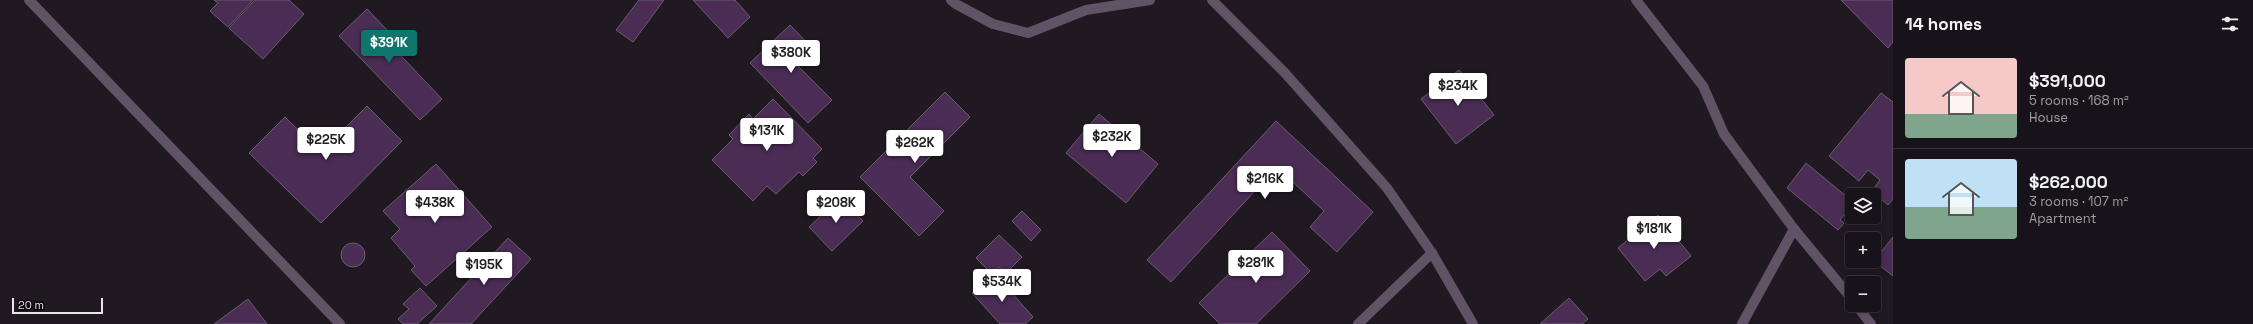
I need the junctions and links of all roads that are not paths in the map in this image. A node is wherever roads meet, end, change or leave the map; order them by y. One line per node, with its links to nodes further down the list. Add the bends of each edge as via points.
1 (29, 0): 10 (street)
2 (951, 0): 3 (street, via 993,24 1028,33 1086,10)
3 (1150, 0)
4 (1212, 0): 7 (street, via 1285,73 1387,188)
5 (1636, 0): 6 (street, via 1703,86 1724,134)
6 (1794, 229): 8 (street); 13 (street)
7 (1432, 254): 11 (street); 12 (street)
8 (1845, 291)
9 (1862, 312): 14 (street)
10 (340, 324)
11 (1358, 324)
12 (1473, 324)
13 (1742, 324)
14 (1871, 324)

